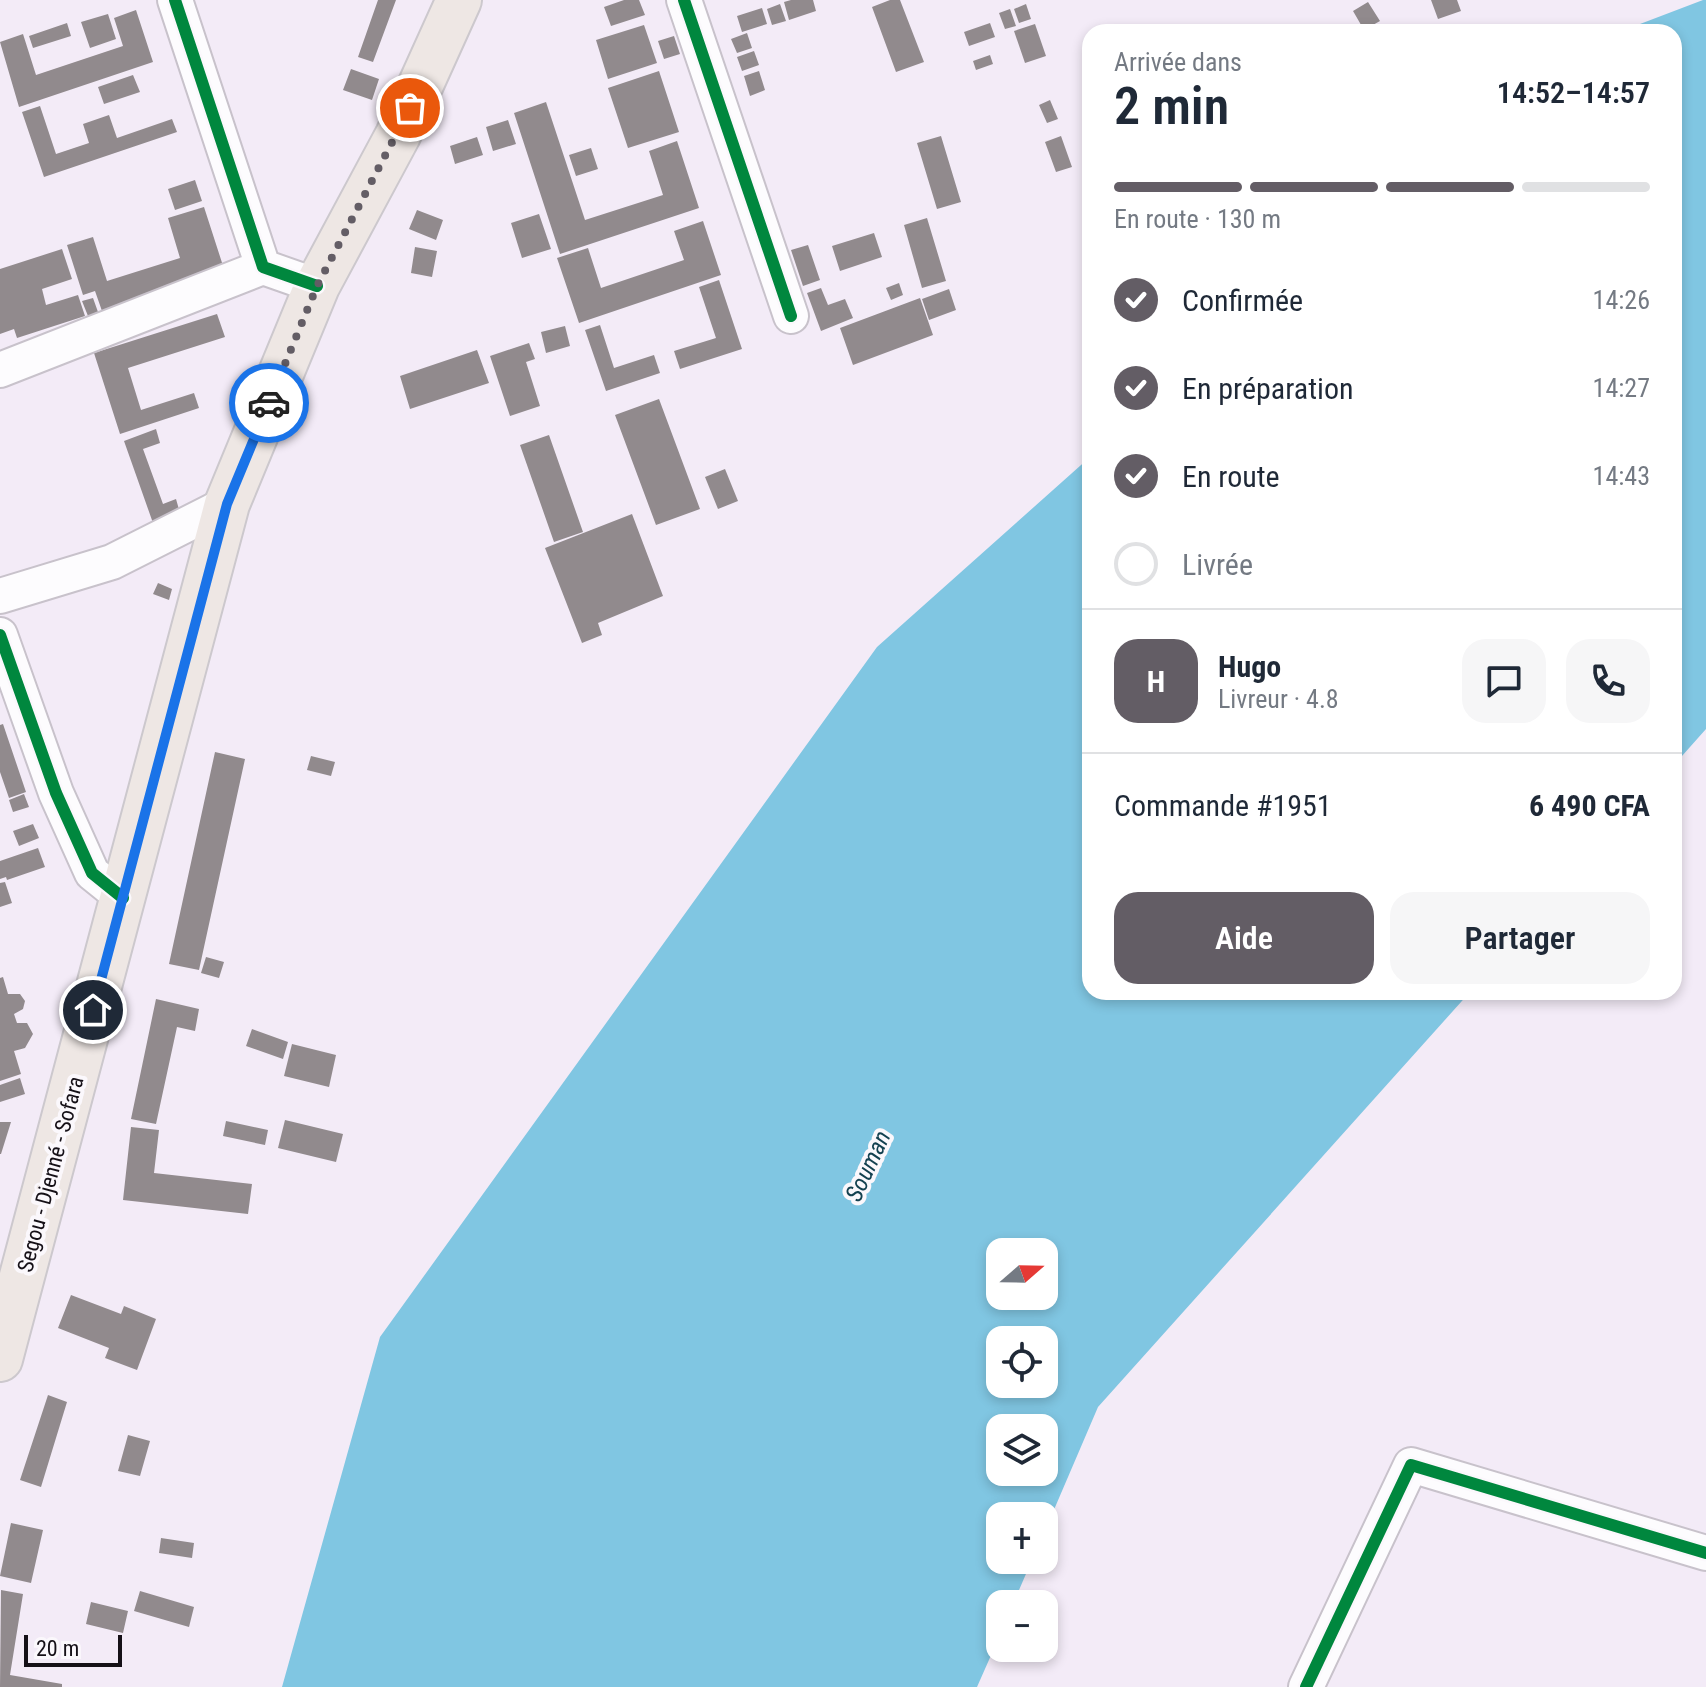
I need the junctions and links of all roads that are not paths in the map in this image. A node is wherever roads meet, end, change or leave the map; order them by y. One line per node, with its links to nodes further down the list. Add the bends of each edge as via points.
1 (175, 0): 4 (street)
2 (459, 0): 5 (main road, Segou - Djenné - Sofara, via 398,135)
3 (684, 0): 6 (street)
4 (263, 267): 5 (street); 7 (street)
5 (317, 286): 8 (main road, Segou - Djenné - Sofara)
6 (791, 316)
7 (0, 370)
8 (227, 504): 9 (street, via 112,562); 11 (main road, Segou - Djenné - Sofara)
9 (0, 596)
10 (0, 635): 11 (street, via 56,793 92,873)
11 (123, 898): 12 (main road, Segou - Djenné - Sofara)
12 (0, 1359)
13 (1706, 1553): 14 (street, via 1411,1465)
14 (1306, 1687)

